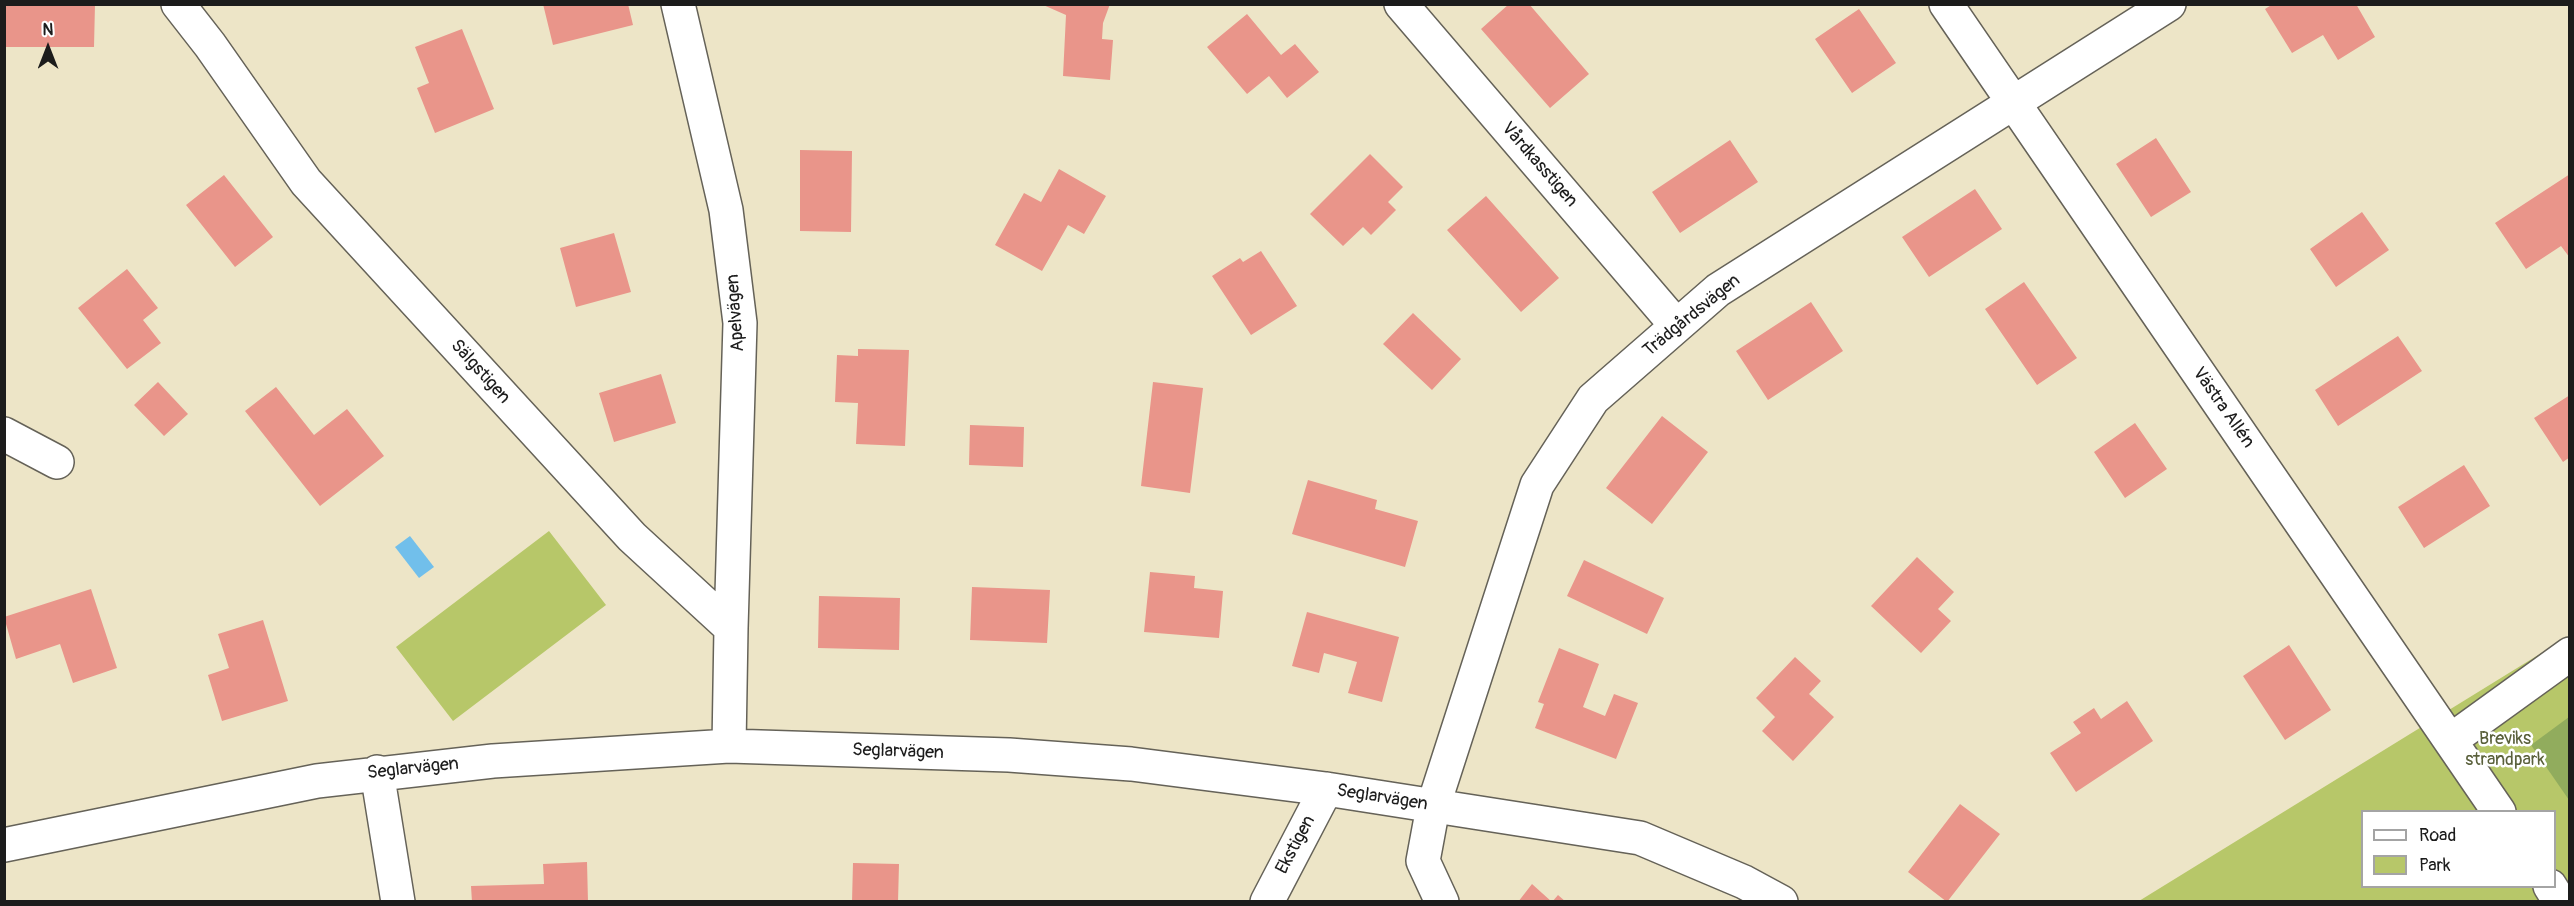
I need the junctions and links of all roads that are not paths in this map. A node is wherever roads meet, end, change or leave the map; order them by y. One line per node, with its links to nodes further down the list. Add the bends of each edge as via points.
1 (178, 4): 10 (street, Sälgstigen, via 306,182 632,537)
2 (678, 4): 10 (street, Apelvägen, via 726,210 740,323)
3 (1401, 4): 7 (street, Vårdkasstigen)
4 (1946, 4): 6 (street, Västra Allén)
5 (2169, 4): 6 (street, Trädgårdsvägen)
6 (2013, 104): 7 (street, Trädgårdsvägen, via 1718,290); 12 (street, Västra Allén)
7 (1676, 325): 16 (street, Trädgårdsvägen, via 1593,399 1537,485)
8 (4, 434): 9 (street)
9 (57, 462)
10 (731, 628): 13 (street)
11 (2570, 654): 12 (street)
12 (2451, 740): 17 (street, Västra Allén)
13 (729, 746): 14 (street, Seglarvägen); 15 (street, Seglarvägen, via 1009,755 1131,764)
14 (377, 772): 18 (street, Seglarvägen); 20 (street)
15 (1326, 789): 16 (street, Seglarvägen); 21 (street, Ekstigen)
16 (1433, 807): 22 (street, Trädgårdsvägen, via 1423,861); 23 (street, Seglarvägen, via 1641,838)
17 (2498, 810)
18 (4, 845)
19 (2551, 888): 24 (street)
20 (398, 902)
21 (1267, 902)
22 (1442, 902)
23 (1781, 902)
24 (2560, 902)

